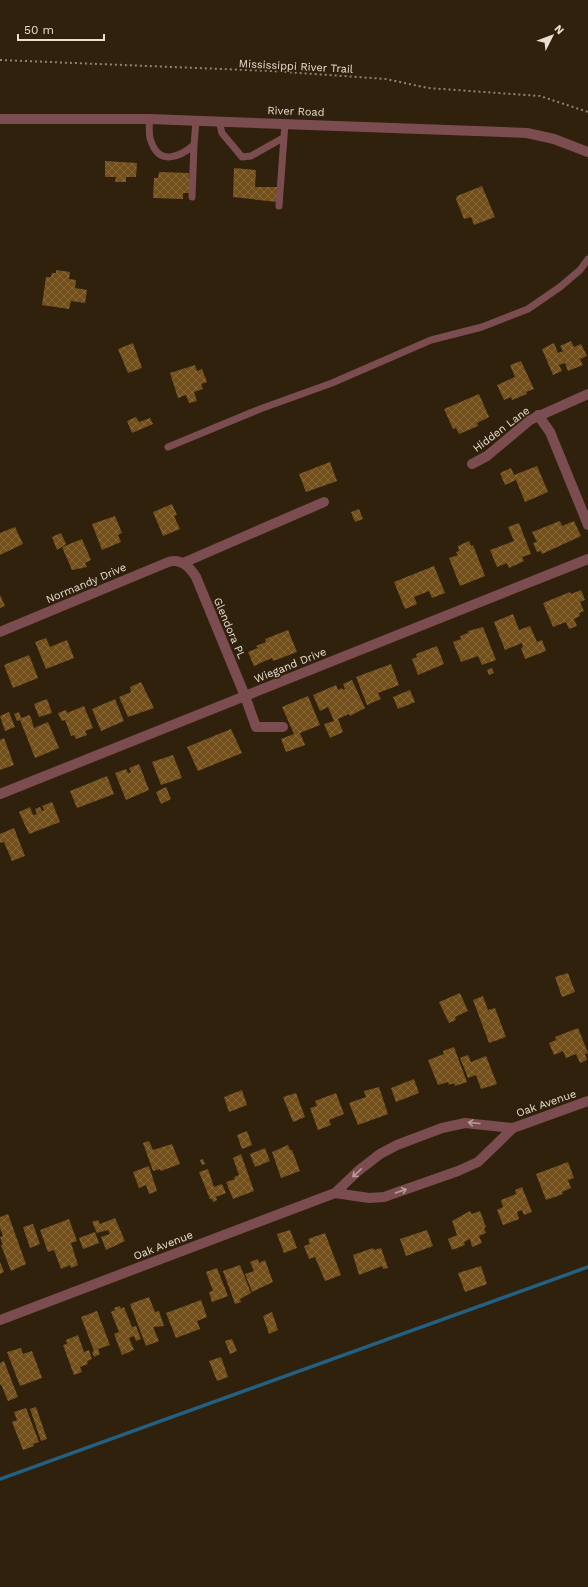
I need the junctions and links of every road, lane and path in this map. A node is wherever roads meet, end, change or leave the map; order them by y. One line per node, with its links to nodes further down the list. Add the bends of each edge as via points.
1 (0, 60): 2 (path, Mississippi River Trail, via 386,79 428,88 540,96)
2 (588, 112)
3 (0, 119): 4 (street, River Road)
4 (149, 119): 5 (street, River Road); 9 (lane, via 150,140 164,156 178,156)
5 (196, 120): 6 (street, River Road); 9 (lane)
6 (219, 121): 7 (street, River Road); 8 (lane, via 222,133 242,157 251,156)
7 (285, 123): 8 (lane); 10 (street, River Road, via 526,133 554,139)
8 (282, 138): 12 (lane)
9 (194, 145): 11 (lane)
10 (588, 152)
11 (192, 197)
12 (278, 206)
13 (588, 259): 16 (lane, via 580,270 560,287 528,309 482,327 431,340 332,383)
14 (588, 394): 15 (street, Hidden Lane)
15 (538, 415): 17 (street, Hidden Lane, via 487,456); 19 (street, via 550,432)
16 (168, 447)
17 (472, 464)
18 (324, 502): 21 (street)
19 (588, 525)
20 (588, 559): 23 (street, Wiegand Drive)
21 (183, 563): 22 (street, Normandy Drive, via 166,562); 23 (street, Glendora PL, via 196,577)
22 (0, 632)
23 (246, 696): 24 (street, Glendora PL, via 256,727); 25 (street, Wiegand Drive)
24 (283, 726)
25 (0, 794)
26 (588, 1101): 27 (street, Oak Avenue)
27 (513, 1128): 28 (street, Oak Avenue, one-way to 27, via 369,1198 384,1197 458,1171 478,1162); 28 (street, Oak Avenue, one-way to 28, via 465,1123 442,1128 380,1154)
28 (335, 1193): 29 (street, Oak Avenue)
29 (0, 1320)

